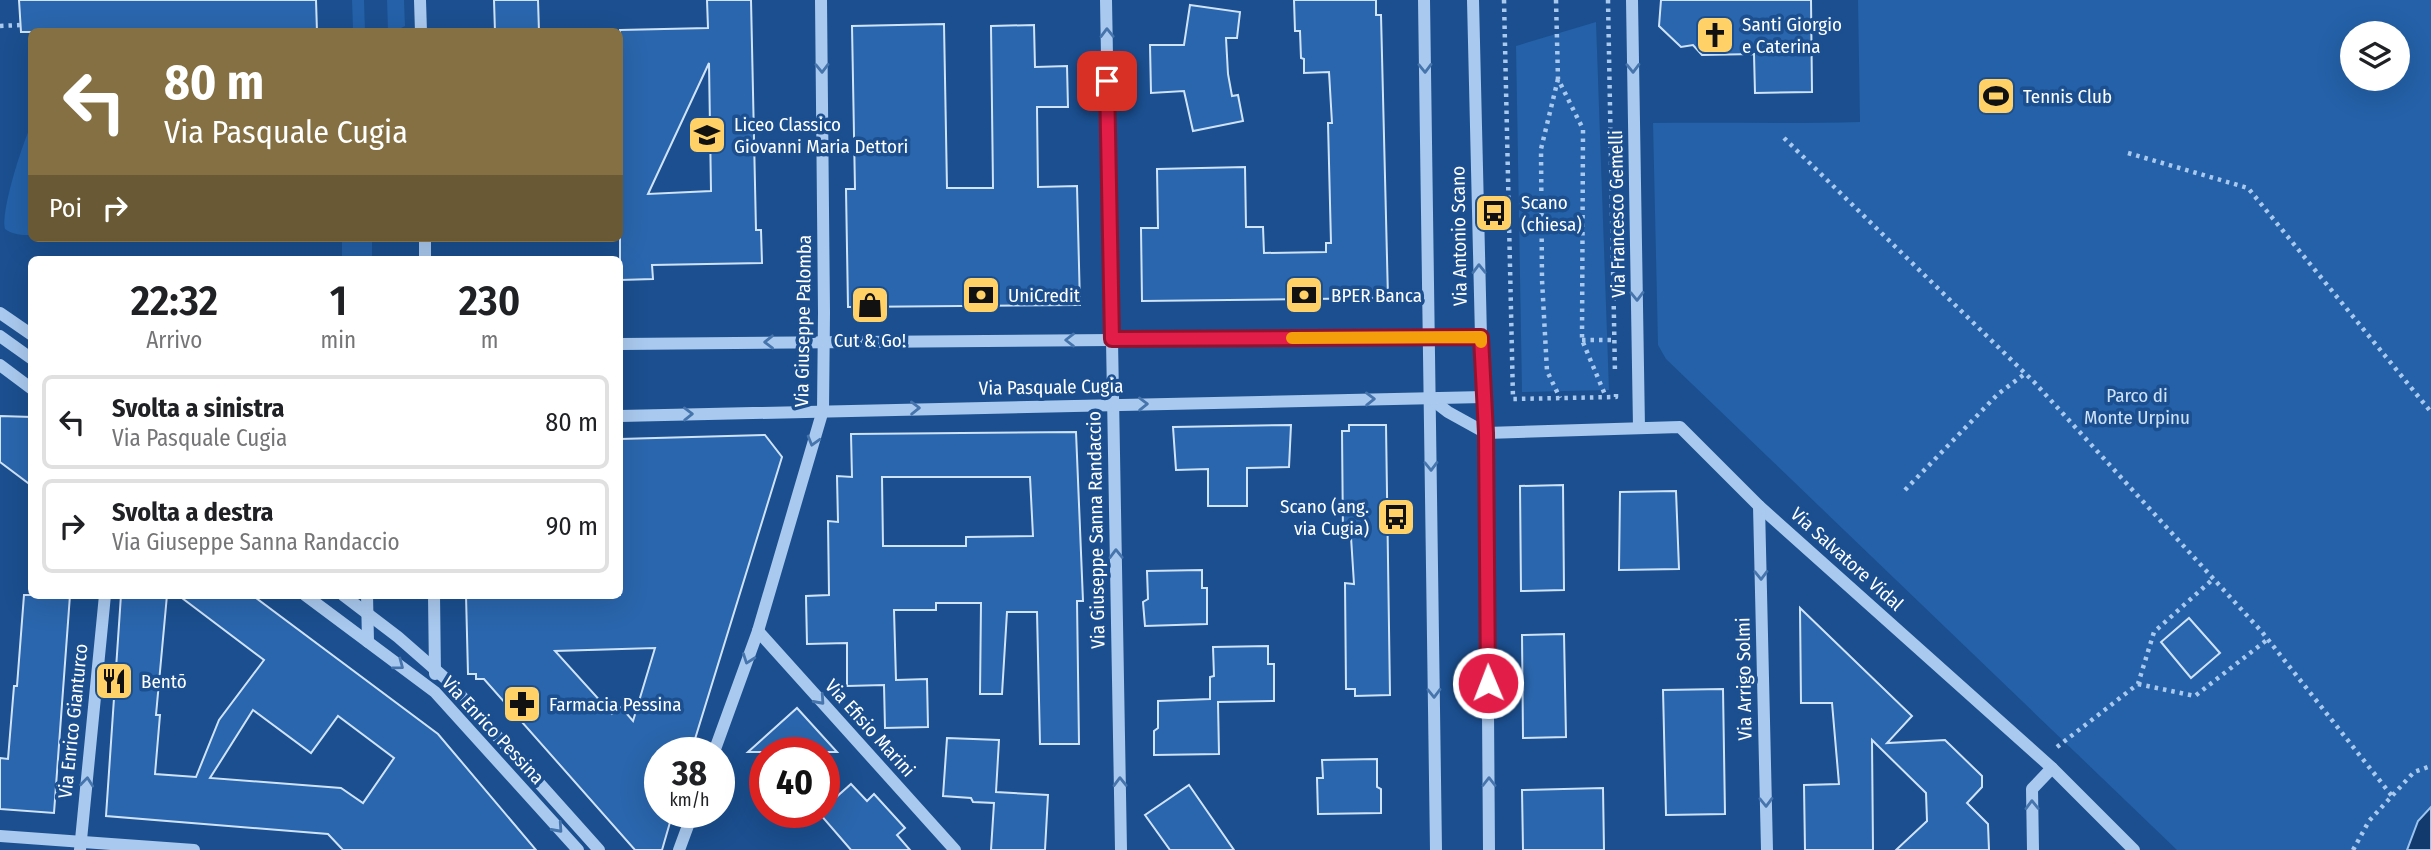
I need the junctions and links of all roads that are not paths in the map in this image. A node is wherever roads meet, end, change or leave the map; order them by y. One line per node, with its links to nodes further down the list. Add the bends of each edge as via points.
1 (420, 0): 7 (street)
2 (821, 0): 14 (street, Via Giuseppe Palomba, one-way to 14)
3 (1106, 0): 13 (street, Via Giuseppe Sanna Randaccio, one-way to 3)
4 (1424, 0): 11 (street, Via Antonio Scano, one-way to 11)
5 (1473, 0): 12 (street, Via Antonio Scano, one-way to 5)
6 (1632, 0): 24 (street, Via Francesco Gemelli, one-way to 24)
7 (421, 28)
8 (0, 313): 9 (street)
9 (28, 332)
10 (0, 336): 16 (street)
11 (1429, 337): 12 (street); 13 (street); 20 (street, Via Antonio Scano)
12 (1481, 337): 19 (street, Via Antonio Scano)
13 (1112, 339): 14 (street, one-way to 14); 21 (street, Via Giuseppe Sanna Randaccio)
14 (824, 341): 15 (street, one-way to 15); 22 (street, Via Giuseppe Palomba)
15 (623, 344)
16 (28, 356)
17 (5, 369): 18 (street)
18 (28, 386)
19 (1484, 397): 20 (street, Via Pasquale Cugia); 25 (street, Via Antonio Scano)
20 (1430, 398): 21 (street, Via Pasquale Cugia, one-way to 20); 25 (street); 48 (street, Via Antonio Scano, one-way to 48)
21 (1113, 405): 22 (street, Via Pasquale Cugia, one-way to 21); 47 (street, Via Giuseppe Sanna Randaccio, one-way to 21)
22 (823, 410): 23 (street, Via Pasquale Cugia, one-way to 22); 33 (street, Via Giuseppe Palomba, one-way to 33)
23 (623, 416)
24 (1639, 428): 25 (street, Via Salvatore Vidal); 26 (street, Via Salvatore Vidal, via 1680,427)
25 (1486, 433): 49 (street, Via Antonio Scano, one-way to 25)
26 (1759, 506): 38 (street, Via Salvatore Vidal); 50 (street, Via Arrigo Solmi, one-way to 50)
27 (105, 599): 41 (street, Via Enrico Gianturco, one-way to 27)
28 (310, 599): 34 (street, Via Enrico Pessina)
29 (348, 599): 32 (street)
30 (367, 599): 32 (street)
31 (434, 599): 35 (street)
32 (368, 614): 34 (street); 35 (street)
33 (758, 631): 37 (street, Via Giuseppe Palomba, one-way to 37); 46 (street, Via Efisio Marini, one-way to 46)
34 (368, 642): 36 (street, Via Enrico Pessina, one-way to 36)
35 (435, 669): 36 (street); 44 (street)
36 (435, 692): 43 (street, Via Enrico Pessina, one-way to 43)
37 (719, 737)
38 (2052, 768): 51 (street, one-way to 38, via 2032,789); 52 (street, Via Salvatore Vidal)
39 (687, 828): 45 (street)
40 (0, 836): 41 (street)
41 (80, 845): 42 (street)
42 (194, 850)
43 (578, 850)
44 (599, 850)
45 (679, 850)
46 (955, 850)
47 (1121, 850)
48 (1436, 850)
49 (1489, 850)
50 (1767, 850)
51 (2033, 850)
52 (2134, 850)

